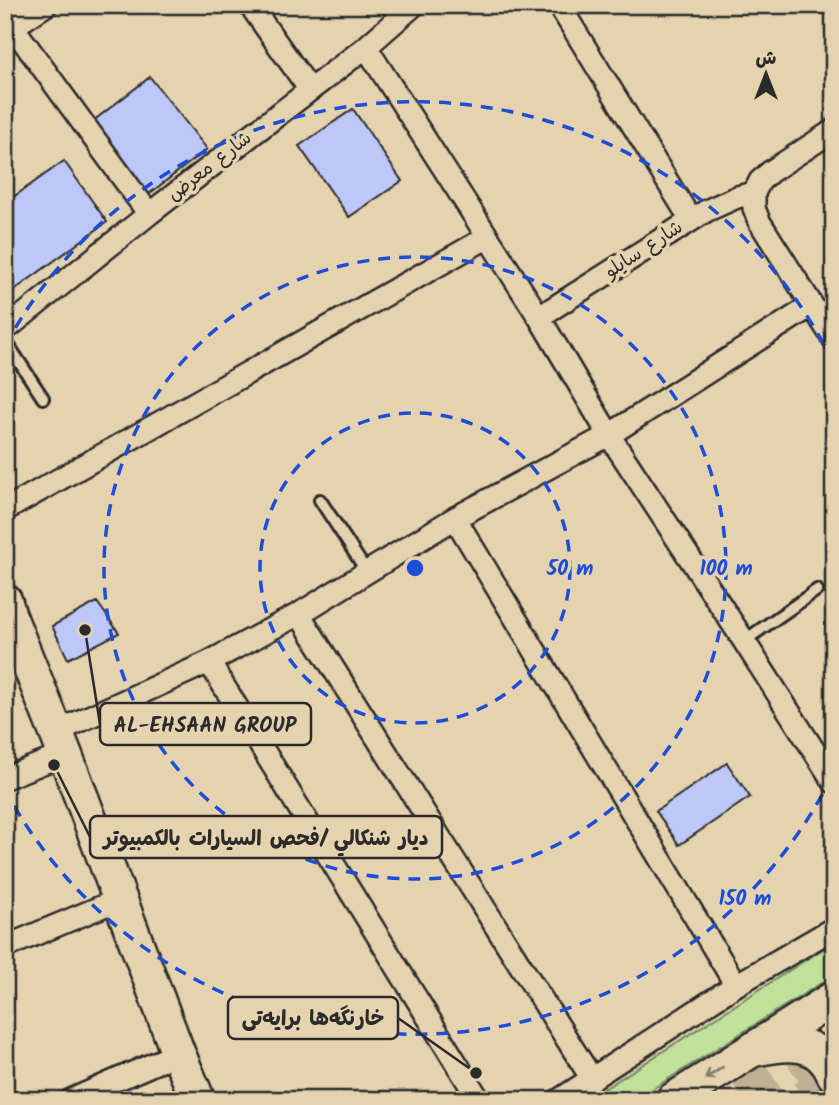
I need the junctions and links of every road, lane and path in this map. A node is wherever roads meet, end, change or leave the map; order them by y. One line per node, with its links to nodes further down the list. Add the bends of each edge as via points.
1 (46, 5): 6 (street)
2 (250, 5): 8 (street)
3 (414, 5): 5 (street, شارع معرض)
4 (559, 5): 12 (street)
5 (391, 14): 7 (street, شارع معرض)
6 (9, 29): 11 (street)
7 (366, 47): 8 (street, شارع معرض); 13 (street)
8 (310, 90): 11 (street, شارع معرض)
9 (834, 130): 10 (street, شارع سايلو, via 770,172)
10 (754, 193): 12 (street, شارع سايلو); 14 (street, via 759,220)
11 (149, 214): 16 (street, شارع معرض)
12 (691, 220): 15 (street, شارع سايلو)
13 (488, 237): 15 (street); 22 (street)
14 (811, 306): 18 (street); 20 (street)
15 (539, 317): 20 (street)
16 (5, 330)
17 (5, 340): 19 (lane)
18 (834, 340)
19 (43, 398)
20 (609, 435): 23 (street); 28 (street)
21 (320, 500): 24 (lane)
22 (5, 510)
23 (455, 518): 24 (street); 36 (street)
24 (367, 572): 27 (street)
25 (817, 590): 28 (lane)
26 (7, 611): 30 (main road)
27 (299, 614): 29 (street); 41 (street)
28 (744, 641): 32 (street)
29 (209, 662): 30 (street); 44 (street)
30 (60, 743): 31 (street); 33 (main road)
31 (5, 778)
32 (834, 782)
33 (120, 899): 35 (street); 39 (main road)
34 (834, 928): 36 (street)
35 (5, 947)
36 (736, 985): 41 (street)
37 (834, 998): 38 (main road)
38 (749, 1050): 40 (main road, via 791,1044 808,1047 819,1053); 46 (main road, one-way to 46)
39 (178, 1053): 42 (street); 43 (main road)
40 (834, 1076)
41 (592, 1079): 45 (street)
42 (71, 1100)
43 (198, 1100)
44 (479, 1100)
45 (559, 1100)
46 (673, 1100)

